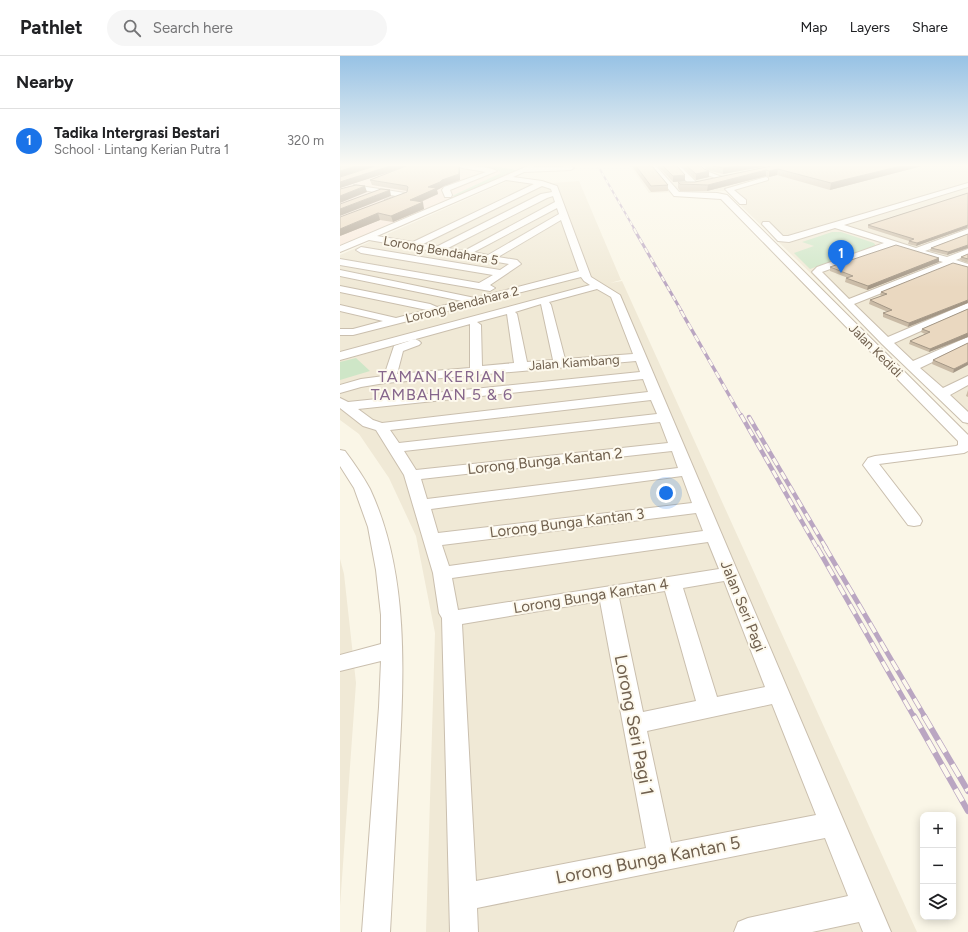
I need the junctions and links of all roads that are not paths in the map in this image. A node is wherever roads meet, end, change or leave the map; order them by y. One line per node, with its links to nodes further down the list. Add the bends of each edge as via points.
1 (428, 207): 17 (street)
2 (457, 207): 19 (street)
3 (494, 207): 10 (street)
4 (522, 207): 23 (street)
5 (554, 207): 26 (street)
6 (561, 207): 11 (street)
7 (734, 207): 73 (street, Jalan Kedidi, via 964,441 965,447 959,450 873,461 871,465)
8 (895, 207): 13 (street)
9 (470, 209): 10 (street)
10 (484, 212): 21 (street)
11 (564, 215): 28 (street); 32 (street)
12 (758, 216): 13 (street, via 781,239 789,239)
13 (835, 225): 15 (street)
14 (866, 226): 15 (street)
15 (852, 230): 20 (street)
16 (968, 232): 24 (street)
17 (366, 233): 18 (street); 19 (street, Lorong Bendahara 5); 22 (street)
18 (340, 240)
19 (383, 240): 21 (street, Lorong Bendahara 5); 27 (street)
20 (893, 244): 24 (street); 39 (street, via 818,270 817,272)
21 (414, 245): 23 (street, Lorong Bendahara 5)
22 (340, 249)
23 (439, 249): 26 (street, Lorong Bendahara 5)
24 (916, 251): 29 (street)
25 (968, 252): 29 (street)
26 (464, 254): 28 (street, Lorong Bendahara 5)
27 (349, 256): 33 (street); 34 (street)
28 (489, 258): 33 (street, Lorong Bendahara 5, via 516,264)
29 (949, 261): 30 (street); 39 (street)
30 (968, 267)
31 (340, 273): 38 (street)
32 (584, 273): 35 (street, Jalan Seri Pagi, via 587,279); 37 (street, Lorong Bendahara 2)
33 (501, 274): 34 (street)
34 (481, 286): 37 (street)
35 (599, 287): 40 (street); 50 (street); 51 (street, Jalan Seri Pagi, via 615,295)
36 (340, 289): 43 (street, via 430,307)
37 (509, 293): 38 (street, Lorong Bendahara 2)
38 (476, 301): 43 (street, Lorong Bendahara 2)
39 (847, 303): 49 (street)
40 (546, 305): 44 (street); 52 (street)
41 (968, 306): 49 (street)
42 (340, 308): 45 (street)
43 (435, 312): 45 (street, Lorong Bendahara 2)
44 (512, 314): 46 (street); 54 (street)
45 (397, 321): 47 (street, Lorong Bendahara 2, via 353,332)
46 (475, 325): 55 (street); 57 (street, via 398,349)
47 (340, 332)
48 (968, 340): 53 (street, via 920,364)
49 (886, 342): 53 (street)
50 (340, 356)
51 (641, 357): 52 (street, Jalan Kiambang); 56 (street, Jalan Seri Pagi)
52 (560, 362): 54 (street, Jalan Kiambang)
53 (911, 365): 60 (street)
54 (521, 366): 55 (street, Jalan Kiambang)
55 (476, 371): 57 (street, Jalan Kiambang)
56 (648, 375): 61 (street, Jalan Seri Pagi); 62 (street)
57 (389, 379): 59 (street, Jalan Kiambang, via 348,385)
58 (968, 380): 60 (street)
59 (340, 389)
60 (942, 394): 64 (street)
61 (657, 395): 63 (street, Jalan Seri Pagi); 65 (street)
62 (343, 404): 65 (street, via 368,423)
63 (665, 417): 66 (street, Jalan Seri Pagi); 67 (street)
64 (968, 419)
65 (381, 427): 67 (street)
66 (678, 446): 69 (street, Jalan Seri Pagi); 70 (street, Lorong Bunga Kantan 2)
67 (395, 448): 70 (street)
68 (343, 462): 81 (street, via 365,496 378,532 388,589)
69 (688, 471): 71 (street); 72 (street, Jalan Seri Pagi)
70 (412, 475): 71 (street)
71 (421, 505): 75 (street)
72 (702, 507): 74 (street, Jalan Seri Pagi); 75 (street, Lorong Bunga Kantan 3)
73 (914, 521)
74 (714, 535): 76 (street); 77 (street, Jalan Seri Pagi)
75 (432, 540): 76 (street)
76 (442, 574): 80 (street)
77 (730, 574): 78 (street, Lorong Bunga Kantan 4); 83 (street, Jalan Seri Pagi)
78 (672, 583): 79 (street, Lorong Bunga Kantan 4); 84 (street)
79 (608, 593): 80 (street, Lorong Bunga Kantan 4); 85 (street, Lorong Seri Pagi 1)
80 (452, 618): 88 (street)
81 (391, 650): 82 (street); 90 (street, via 390,726)
82 (340, 664)
83 (779, 693): 84 (street); 86 (street, Jalan Seri Pagi)
84 (709, 708): 85 (street)
85 (634, 724): 87 (street, Lorong Seri Pagi 1)
86 (833, 824): 87 (street, Lorong Bunga Kantan 5); 89 (street, Jalan Seri Pagi)
87 (661, 858): 88 (street, Lorong Bunga Kantan 5)
88 (463, 897): 91 (street)
89 (866, 906): 92 (street); 93 (street, Jalan Seri Pagi)
90 (376, 932)
91 (464, 932)
92 (748, 932)
93 (877, 932)

